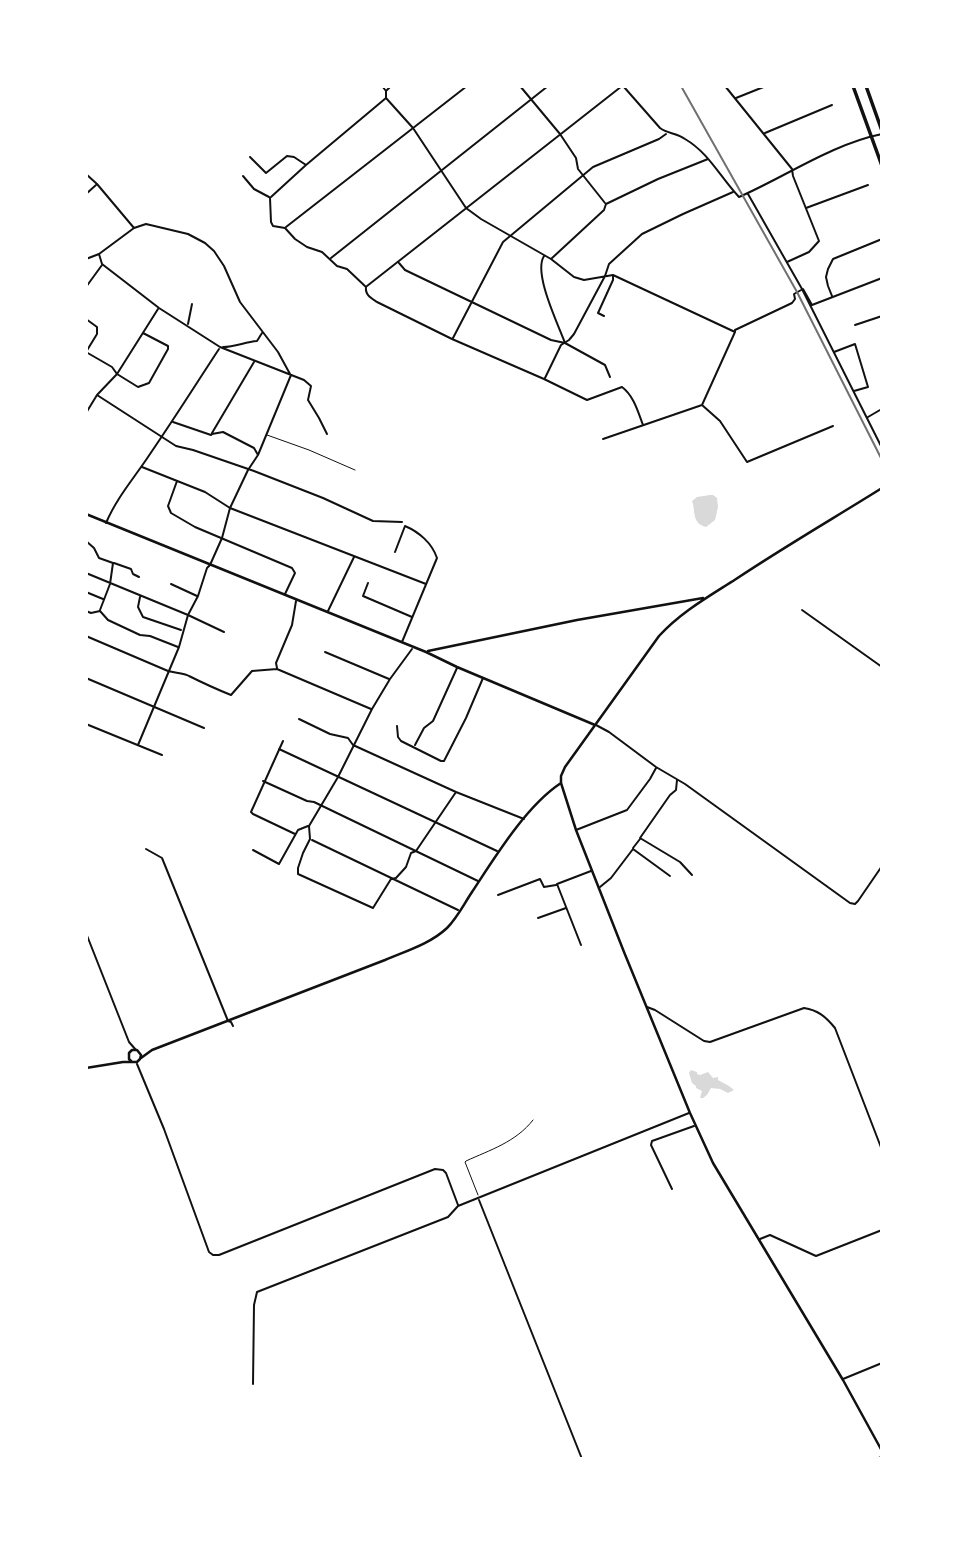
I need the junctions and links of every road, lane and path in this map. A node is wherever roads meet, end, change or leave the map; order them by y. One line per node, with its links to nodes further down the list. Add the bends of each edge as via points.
1 (382, 86): 11 (street)
2 (391, 86): 11 (street)
3 (467, 86): 16 (street)
4 (520, 86): 14 (street)
5 (548, 86): 14 (street)
6 (623, 86): 17 (street); 19 (street)
7 (725, 86): 12 (street)
8 (766, 86): 12 (street)
9 (853, 86): 21 (highway)
10 (866, 86): 18 (highway)
11 (386, 91): 13 (street)
12 (735, 98): 20 (street)
13 (386, 99): 16 (street); 24 (street)
14 (531, 100): 19 (street); 27 (street)
15 (832, 105): 20 (street)
16 (413, 128): 27 (street); 41 (street)
17 (667, 133): 23 (street, via 685,138); 29 (street)
18 (882, 133): 21 (street)
19 (560, 134): 29 (street); 38 (street)
20 (764, 134): 26 (street)
21 (872, 136): 25 (highway); 26 (street)
22 (250, 157): 24 (street, via 266,173 287,156)
23 (709, 158): 33 (street); 37 (street)
24 (306, 165): 36 (street)
25 (882, 166)
26 (792, 169): 34 (street); 39 (street)
27 (441, 171): 38 (street); 48 (street)
28 (86, 174): 31 (street)
29 (582, 175): 37 (street); 42 (street)
30 (243, 176): 36 (street)
31 (97, 184): 35 (street); 40 (street)
32 (868, 185): 39 (street)
33 (734, 192): 34 (street, via 738,197); 53 (street, via 642,234 609,264)
34 (747, 193): 49 (street)
35 (86, 194)
36 (270, 198): 41 (street, via 271,222)
37 (606, 204): 46 (street)
38 (466, 208): 42 (street); 50 (street)
39 (805, 209): 49 (street, via 819,241 809,252)
40 (134, 228): 44 (street); 67 (street, via 146,224 205,243 224,266 240,302)
41 (285, 228): 48 (street)
42 (511, 236): 45 (street); 59 (street, via 503,242)
43 (882, 239): 58 (street, via 833,258 826,277)
44 (99, 254): 47 (street); 51 (street)
45 (545, 255): 46 (street); 71 (street, via 541,275)
46 (551, 258): 53 (street, via 574,277)
47 (86, 259)
48 (330, 259): 56 (street)
49 (787, 262): 57 (street)
50 (399, 263): 56 (street); 59 (street)
51 (102, 264): 55 (street); 61 (street)
52 (613, 275): 53 (street); 62 (street, via 598,313); 68 (street)
53 (605, 276): 71 (street)
54 (882, 278): 58 (street)
55 (86, 287)
56 (366, 287): 70 (street, via 368,296 377,302)
57 (802, 289): 58 (street, via 812,305); 68 (street, via 794,294 792,303); 73 (street)
58 (832, 298)
59 (472, 303): 70 (street); 71 (street)
60 (192, 304): 65 (street)
61 (159, 308): 65 (street); 69 (street)
62 (604, 316)
63 (882, 316): 66 (street)
64 (86, 319): 75 (street, via 97,327 86,352)
65 (188, 325): 72 (street)
66 (855, 325)
67 (262, 332): 72 (street, via 257,341); 76 (street)
68 (735, 332): 81 (street)
69 (143, 333): 75 (street); 75 (street, via 168,346 149,383 138,387)
70 (452, 339): 78 (street)
71 (565, 343): 77 (street, via 605,365); 78 (street)
72 (220, 347): 74 (street); 85 (street)
73 (834, 353): 79 (street); 79 (street, via 855,344 868,387)
74 (256, 360): 76 (street); 88 (street)
75 (117, 374): 80 (street)
76 (291, 375): 89 (street, via 312,386 307,400); 90 (street)
77 (610, 377)
78 (544, 379): 86 (street, via 587,400 622,387)
79 (853, 392): 84 (street)
80 (97, 395): 83 (street); 91 (street)
81 (702, 405): 86 (street); 87 (street, via 720,421 747,462)
82 (880, 410): 84 (street)
83 (86, 412)
84 (867, 418): 93 (street)
85 (172, 422): 88 (street); 91 (street)
86 (643, 425): 92 (street)
87 (833, 426)
88 (212, 434): 94 (street, via 223,432 254,448)
89 (327, 434)
90 (266, 436): 94 (street); 97 (lane)
91 (162, 437): 95 (street); 96 (street)
92 (603, 439)
93 (882, 448)
94 (258, 455): 96 (street)
95 (142, 467): 98 (street); 103 (street)
96 (248, 470): 100 (street); 102 (street, via 373,521)
97 (355, 470)
98 (177, 481): 100 (street); 104 (street, via 168,506 171,513)
99 (882, 488): 120 (main road)
100 (230, 508): 104 (street); 107 (street)
101 (86, 514): 103 (main road)
102 (402, 522)
103 (106, 523): 109 (main road)
104 (222, 538): 109 (street); 117 (street, via 292,568 295,573)
105 (86, 541): 108 (street, via 99,558)
106 (395, 552): 115 (street, via 405,526 428,542 437,558)
107 (354, 556): 115 (street); 126 (street)
108 (113, 563): 111 (street); 113 (street)
109 (211, 565): 117 (main road); 119 (street)
110 (86, 573): 113 (street)
111 (139, 577)
112 (368, 583): 128 (street, via 363,596)
113 (110, 584): 118 (street); 121 (street)
114 (171, 584): 119 (street)
115 (426, 584): 128 (street)
116 (86, 592): 121 (street)
117 (285, 595): 122 (main road)
118 (140, 596): 127 (street); 129 (street, via 138,607 143,617)
119 (198, 596): 127 (street)
120 (707, 598): 136 (main road); 148 (main road, via 659,636)
121 (104, 599): 125 (street)
122 (296, 600): 126 (main road); 139 (street)
123 (802, 610): 138 (street)
124 (86, 611): 125 (street)
125 (100, 611): 133 (street, via 108,620 140,635)
126 (327, 612): 132 (main road)
127 (188, 615): 129 (street); 130 (street)
128 (413, 617): 132 (street)
129 (183, 631): 133 (street)
130 (224, 632)
131 (86, 636): 140 (street)
132 (401, 643): 134 (main road)
133 (178, 647): 140 (street)
134 (413, 648): 136 (main road); 143 (street)
135 (325, 652): 143 (street)
136 (426, 652): 137 (main road)
137 (457, 667): 141 (main road); 154 (street, via 433,721)
138 (882, 667)
139 (277, 669): 140 (street, via 252,671 231,695 187,674); 145 (street)
140 (168, 671): 144 (street)
141 (483, 677): 148 (main road); 154 (street, via 445,761)
142 (86, 678): 144 (street)
143 (390, 679): 145 (street)
144 (154, 706): 150 (street); 152 (street)
145 (372, 709): 153 (street)
146 (299, 719): 153 (street, via 348,738)
147 (86, 724): 152 (street)
148 (595, 725): 157 (street); 161 (main road, via 565,767)
149 (397, 726): 154 (street, via 401,741)
150 (204, 728)
151 (283, 741): 155 (street)
152 (138, 745): 156 (street)
153 (353, 745): 158 (street); 162 (street)
154 (414, 747)
155 (279, 749): 158 (street); 160 (street)
156 (162, 755)
157 (656, 767): 159 (street); 167 (street, via 627,810)
158 (338, 776): 163 (street); 165 (street)
159 (677, 779): 169 (street, via 676,790); 176 (street, via 850,903 858,901)
160 (263, 781): 163 (street); 168 (street, via 251,812)
161 (561, 783): 164 (main road); 167 (main road)
162 (456, 792): 164 (street); 165 (street)
163 (321, 806): 166 (street); 174 (street)
164 (524, 819): 175 (main road)
165 (435, 821): 174 (street); 175 (street)
166 (309, 826): 168 (street); 170 (street)
167 (576, 830): 177 (main road)
168 (295, 834): 173 (street, via 279,864)
169 (640, 838): 172 (street); 178 (street, via 680,862)
170 (310, 839): 180 (street); 180 (street, via 298,874 373,908)
171 (146, 849): 191 (street, via 162,858)
172 (633, 849): 179 (street); 183 (street)
173 (253, 850)
174 (416, 851): 180 (street); 181 (street)
175 (499, 851): 181 (main road)
176 (882, 866)
177 (592, 870): 182 (street); 183 (main road)
178 (692, 875)
179 (670, 876)
180 (391, 879): 186 (street)
181 (479, 881): 186 (main road)
182 (557, 884): 184 (street, via 544,887 540,879); 185 (street)
183 (599, 888): 190 (main road)
184 (498, 895)
185 (566, 908): 187 (street); 189 (street)
186 (459, 911): 191 (main road, via 449,926 423,944)
187 (538, 918)
188 (86, 933): 193 (street)
189 (581, 945)
190 (646, 1006): 201 (main road); 204 (street, via 710,1042 804,1009 816,1010 835,1028)
191 (228, 1021): 192 (street); 195 (main road)
192 (233, 1026)
193 (130, 1042): 194 (street); 196 (street)
194 (137, 1050): 195 (main road); 196 (main road); 197 (main road)
195 (152, 1050): 197 (main road)
196 (129, 1054): 198 (main road); 199 (main road)
197 (141, 1058): 198 (main road)
198 (135, 1062): 199 (main road); 207 (street, via 213,1255 435,1169 446,1173)
199 (116, 1063): 200 (main road)
200 (86, 1069)
201 (690, 1113): 203 (main road); 206 (street)
202 (533, 1120): 206 (lane, via 496,1149 466,1160)
203 (695, 1126): 205 (street, via 652,1141); 209 (main road, via 719,1176)
204 (882, 1150)
205 (672, 1189)
206 (479, 1198): 207 (street); 215 (street)
207 (458, 1206): 212 (street, via 448,1217 257,1293)
208 (882, 1230): 209 (street, via 816,1256 770,1235)
209 (759, 1240): 211 (main road)
210 (882, 1363): 211 (street)
211 (842, 1380): 213 (main road)
212 (253, 1384)
213 (882, 1451)
214 (882, 1457): 216 (main road)
215 (582, 1459)
216 (877, 1459)

